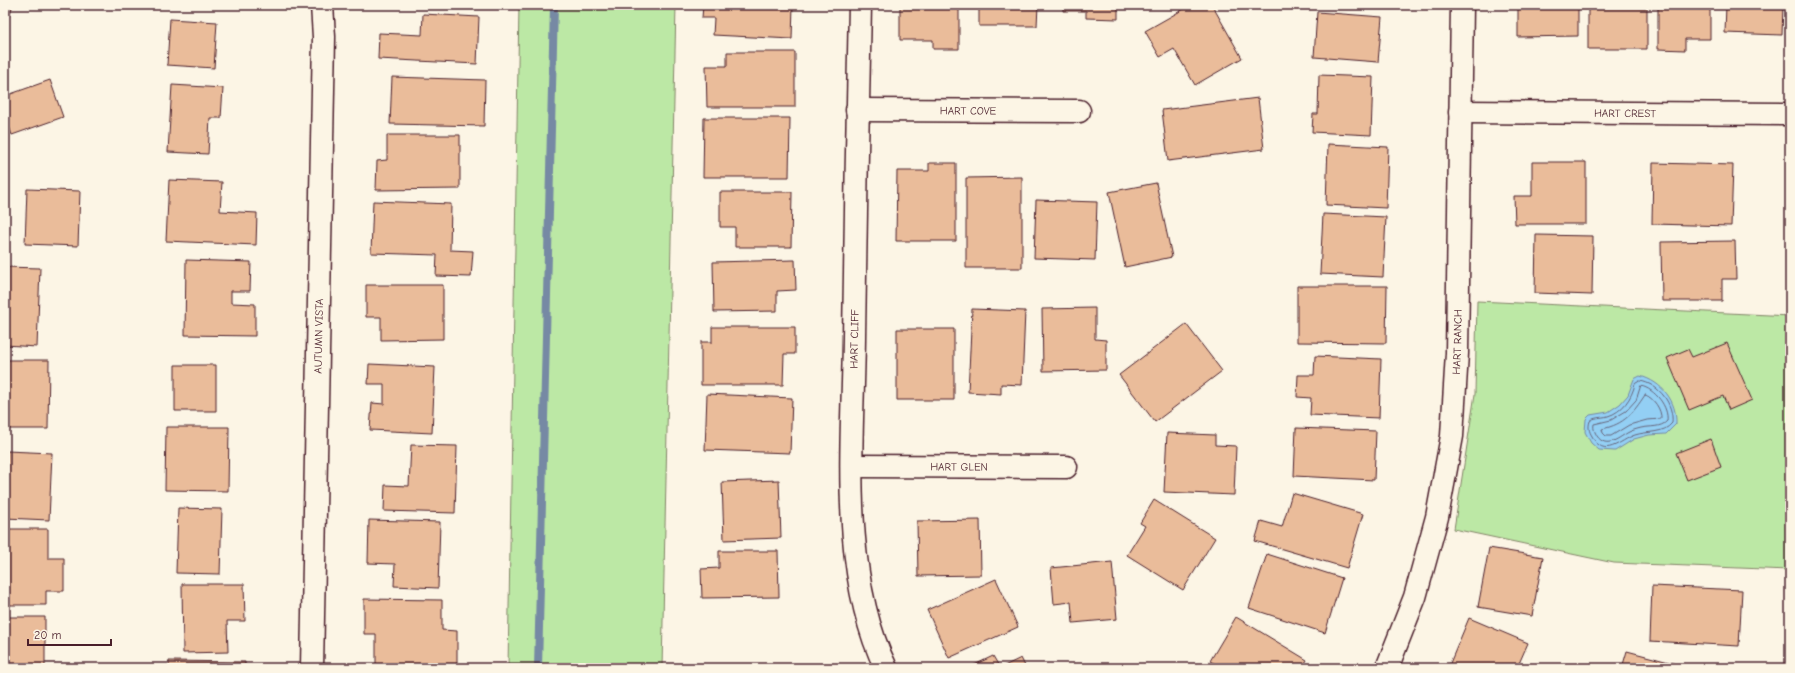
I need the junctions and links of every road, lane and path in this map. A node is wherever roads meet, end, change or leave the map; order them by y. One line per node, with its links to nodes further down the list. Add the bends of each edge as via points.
1 (322, 5): 10 (street, AUTUMN VISTA, via 324,37)
2 (860, 5): 4 (street, HART CLIFF)
3 (1462, 5): 6 (street, HART RANCH)
4 (857, 110): 5 (street, HART COVE); 8 (street, HART CLIFF)
5 (1079, 111)
6 (1460, 112): 7 (street, HART CREST); 12 (street, HART RANCH, via 1457,353 1452,436 1437,517 1415,597)
7 (1790, 114)
8 (853, 466): 9 (street, HART GLEN); 11 (street, HART CLIFF, via 854,544 860,585 870,625)
9 (1066, 467)
10 (312, 668)
11 (886, 668)
12 (1387, 668)

